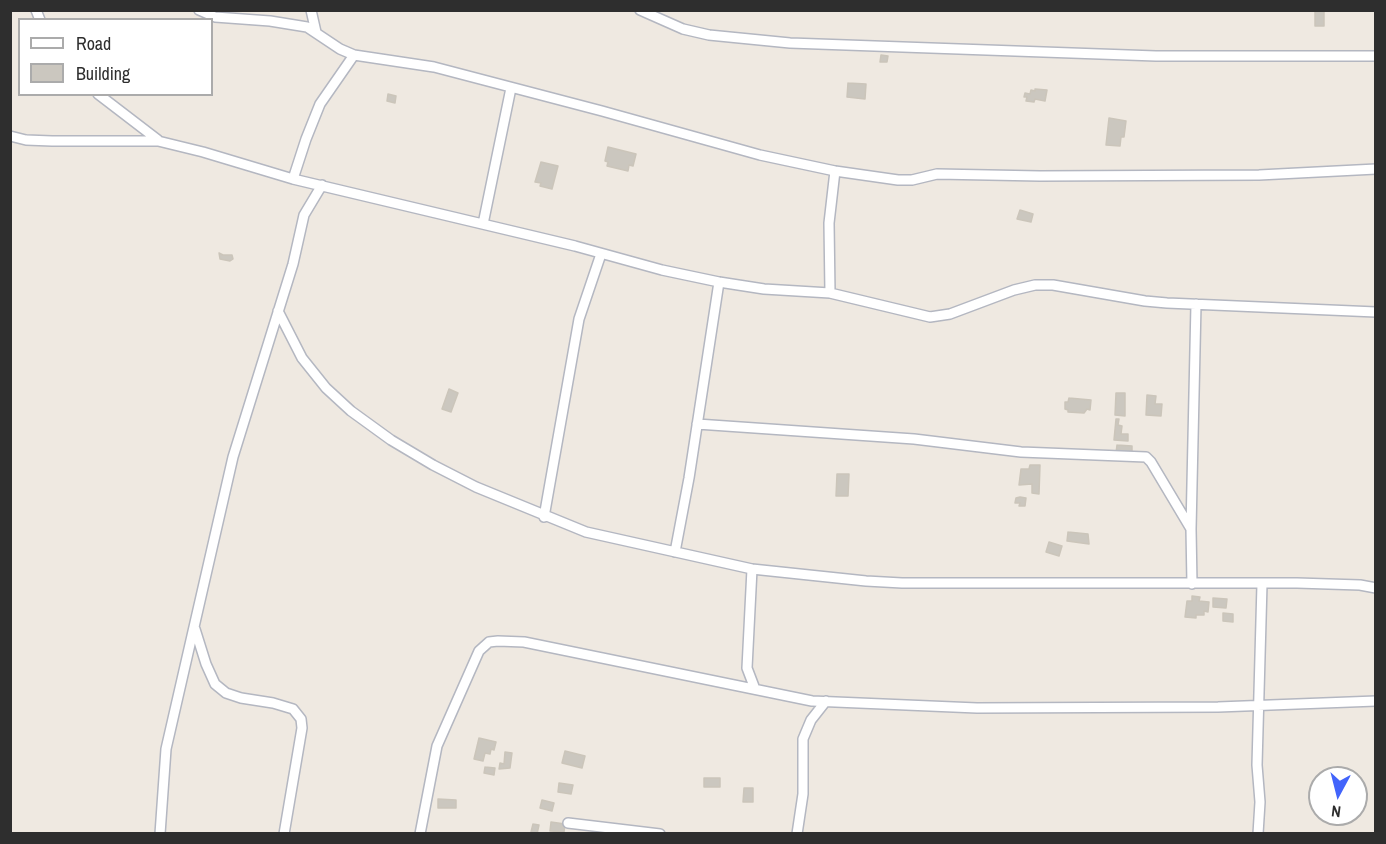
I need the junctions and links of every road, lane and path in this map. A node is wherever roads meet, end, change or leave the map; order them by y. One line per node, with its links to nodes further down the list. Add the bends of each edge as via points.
1 (200, 10): 4 (street, via 215,17 288,23)
2 (311, 10): 4 (street)
3 (640, 10): 6 (street, via 683,29 709,35 790,43 1156,56)
4 (316, 32): 5 (street)
5 (354, 55): 7 (street, via 428,66); 13 (street, via 320,104)
6 (1376, 56)
7 (511, 88): 12 (street, via 760,155); 15 (street)
8 (101, 96): 10 (street)
9 (10, 136): 10 (street, via 52,141)
10 (158, 141): 13 (street)
11 (1376, 169): 12 (street, via 1258,175 937,174 904,181)
12 (835, 171): 18 (street, via 829,223)
13 (293, 179): 14 (street)
14 (322, 185): 15 (street); 20 (street, via 304,215)
15 (483, 224): 16 (street)
16 (601, 254): 17 (street); 23 (street, via 579,319)
17 (719, 282): 18 (street); 22 (street)
18 (830, 293): 19 (street, via 930,317 1035,285 1144,301)
19 (1196, 304): 21 (street); 24 (street)
20 (278, 311): 23 (street, via 302,358 351,411 433,465); 30 (street, via 233,458)
21 (1376, 312)
22 (697, 424): 24 (street, via 914,439 1021,452 1146,457); 25 (street)
23 (544, 517): 25 (street, via 586,532)
24 (1191, 529): 27 (street)
25 (675, 552): 26 (street)
26 (752, 569): 27 (street, via 902,583); 31 (street, via 747,668)
27 (1192, 584): 28 (street)
28 (1262, 584): 29 (street); 34 (street)
29 (1376, 588)
30 (194, 626): 36 (street, via 166,749); 37 (street, via 215,684 240,698 293,709 300,719 302,728)
31 (755, 689): 32 (street); 38 (street, via 524,642 489,642 472,664 437,746)
32 (826, 701): 34 (street, via 977,708); 40 (street, via 803,739 803,794)
33 (1376, 701): 34 (street)
34 (1259, 705): 41 (street)
35 (568, 823): 39 (street)
36 (160, 834)
37 (284, 834)
38 (420, 834)
39 (660, 834)
40 (797, 834)
41 (1258, 834)

